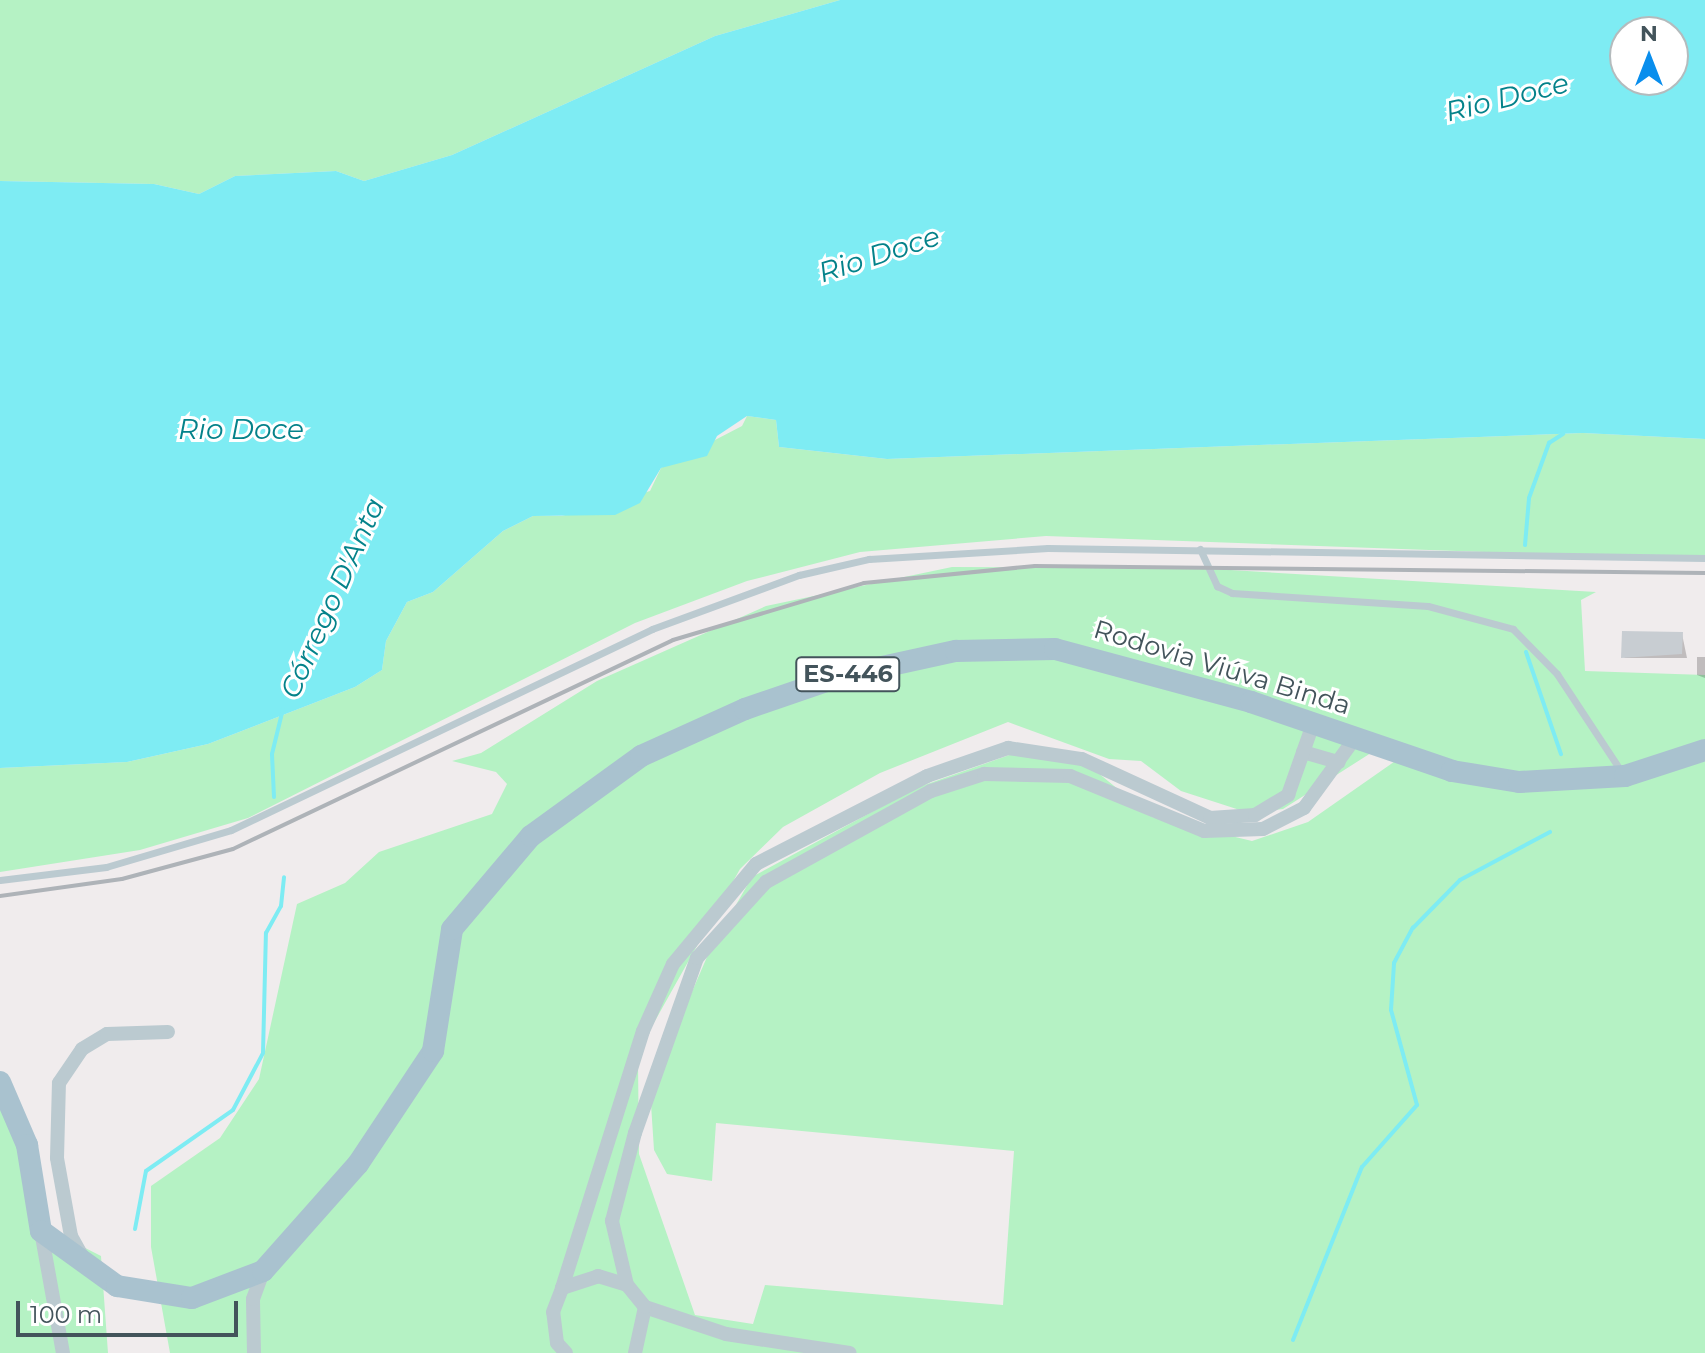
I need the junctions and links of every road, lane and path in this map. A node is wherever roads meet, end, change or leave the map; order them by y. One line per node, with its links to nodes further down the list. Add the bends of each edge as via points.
1 (1200, 549): 2 (lane); 8 (lane, via 1217,586 1232,593 1428,606 1513,629 1557,674); 9 (lane, via 973,549 869,559 799,575 595,654 346,781 231,830 106,867)
2 (1705, 558)
3 (1313, 724): 4 (main road, Rodovia Viúva Binda / ES-446); 6 (street); 16 (main road, Rodovia Viúva Binda / ES-446, via 1154,672 1019,648 956,651 841,676 641,756 546,822 461,914 448,945 444,1014 427,1063 358,1164)
4 (1355, 738): 7 (street); 8 (main road, Rodovia Viúva Binda / ES-446, via 1452,771 1519,782)
5 (1705, 750): 8 (main road, Rodovia Viúva Binda / ES-446)
6 (1303, 752): 7 (street); 11 (street, via 1288,795 1255,815 1226,821 1142,791 1082,759 1028,747 962,760 852,813 756,864 698,927 673,964)
7 (1339, 762): 13 (street, via 1304,808 1263,829 1233,832 1170,821 1070,776 984,774 931,791 778,875 731,913 697,958)
8 (1625, 776)
9 (0, 880)
10 (168, 1032): 15 (street, via 107,1034 82,1049 59,1083 54,1132 64,1205)
11 (628, 1080): 13 (street); 18 (street)
12 (0, 1082): 14 (main road, via 27,1145)
13 (651, 1085): 17 (street, via 612,1221)
14 (41, 1231): 15 (main road, Rodovia Viúva Binda / ES-446); 20 (street)
15 (86, 1263): 16 (main road, Rodovia Viúva Binda / ES-446, via 117,1286 192,1298)
16 (263, 1271): 21 (street, via 253,1299)
17 (627, 1285): 18 (street, via 598,1276); 19 (street)
18 (562, 1288): 22 (street, via 553,1312 557,1343)
19 (645, 1307): 23 (street); 24 (street, via 726,1334)
20 (63, 1353)
21 (254, 1353)
22 (566, 1353)
23 (635, 1353)
24 (850, 1353)

